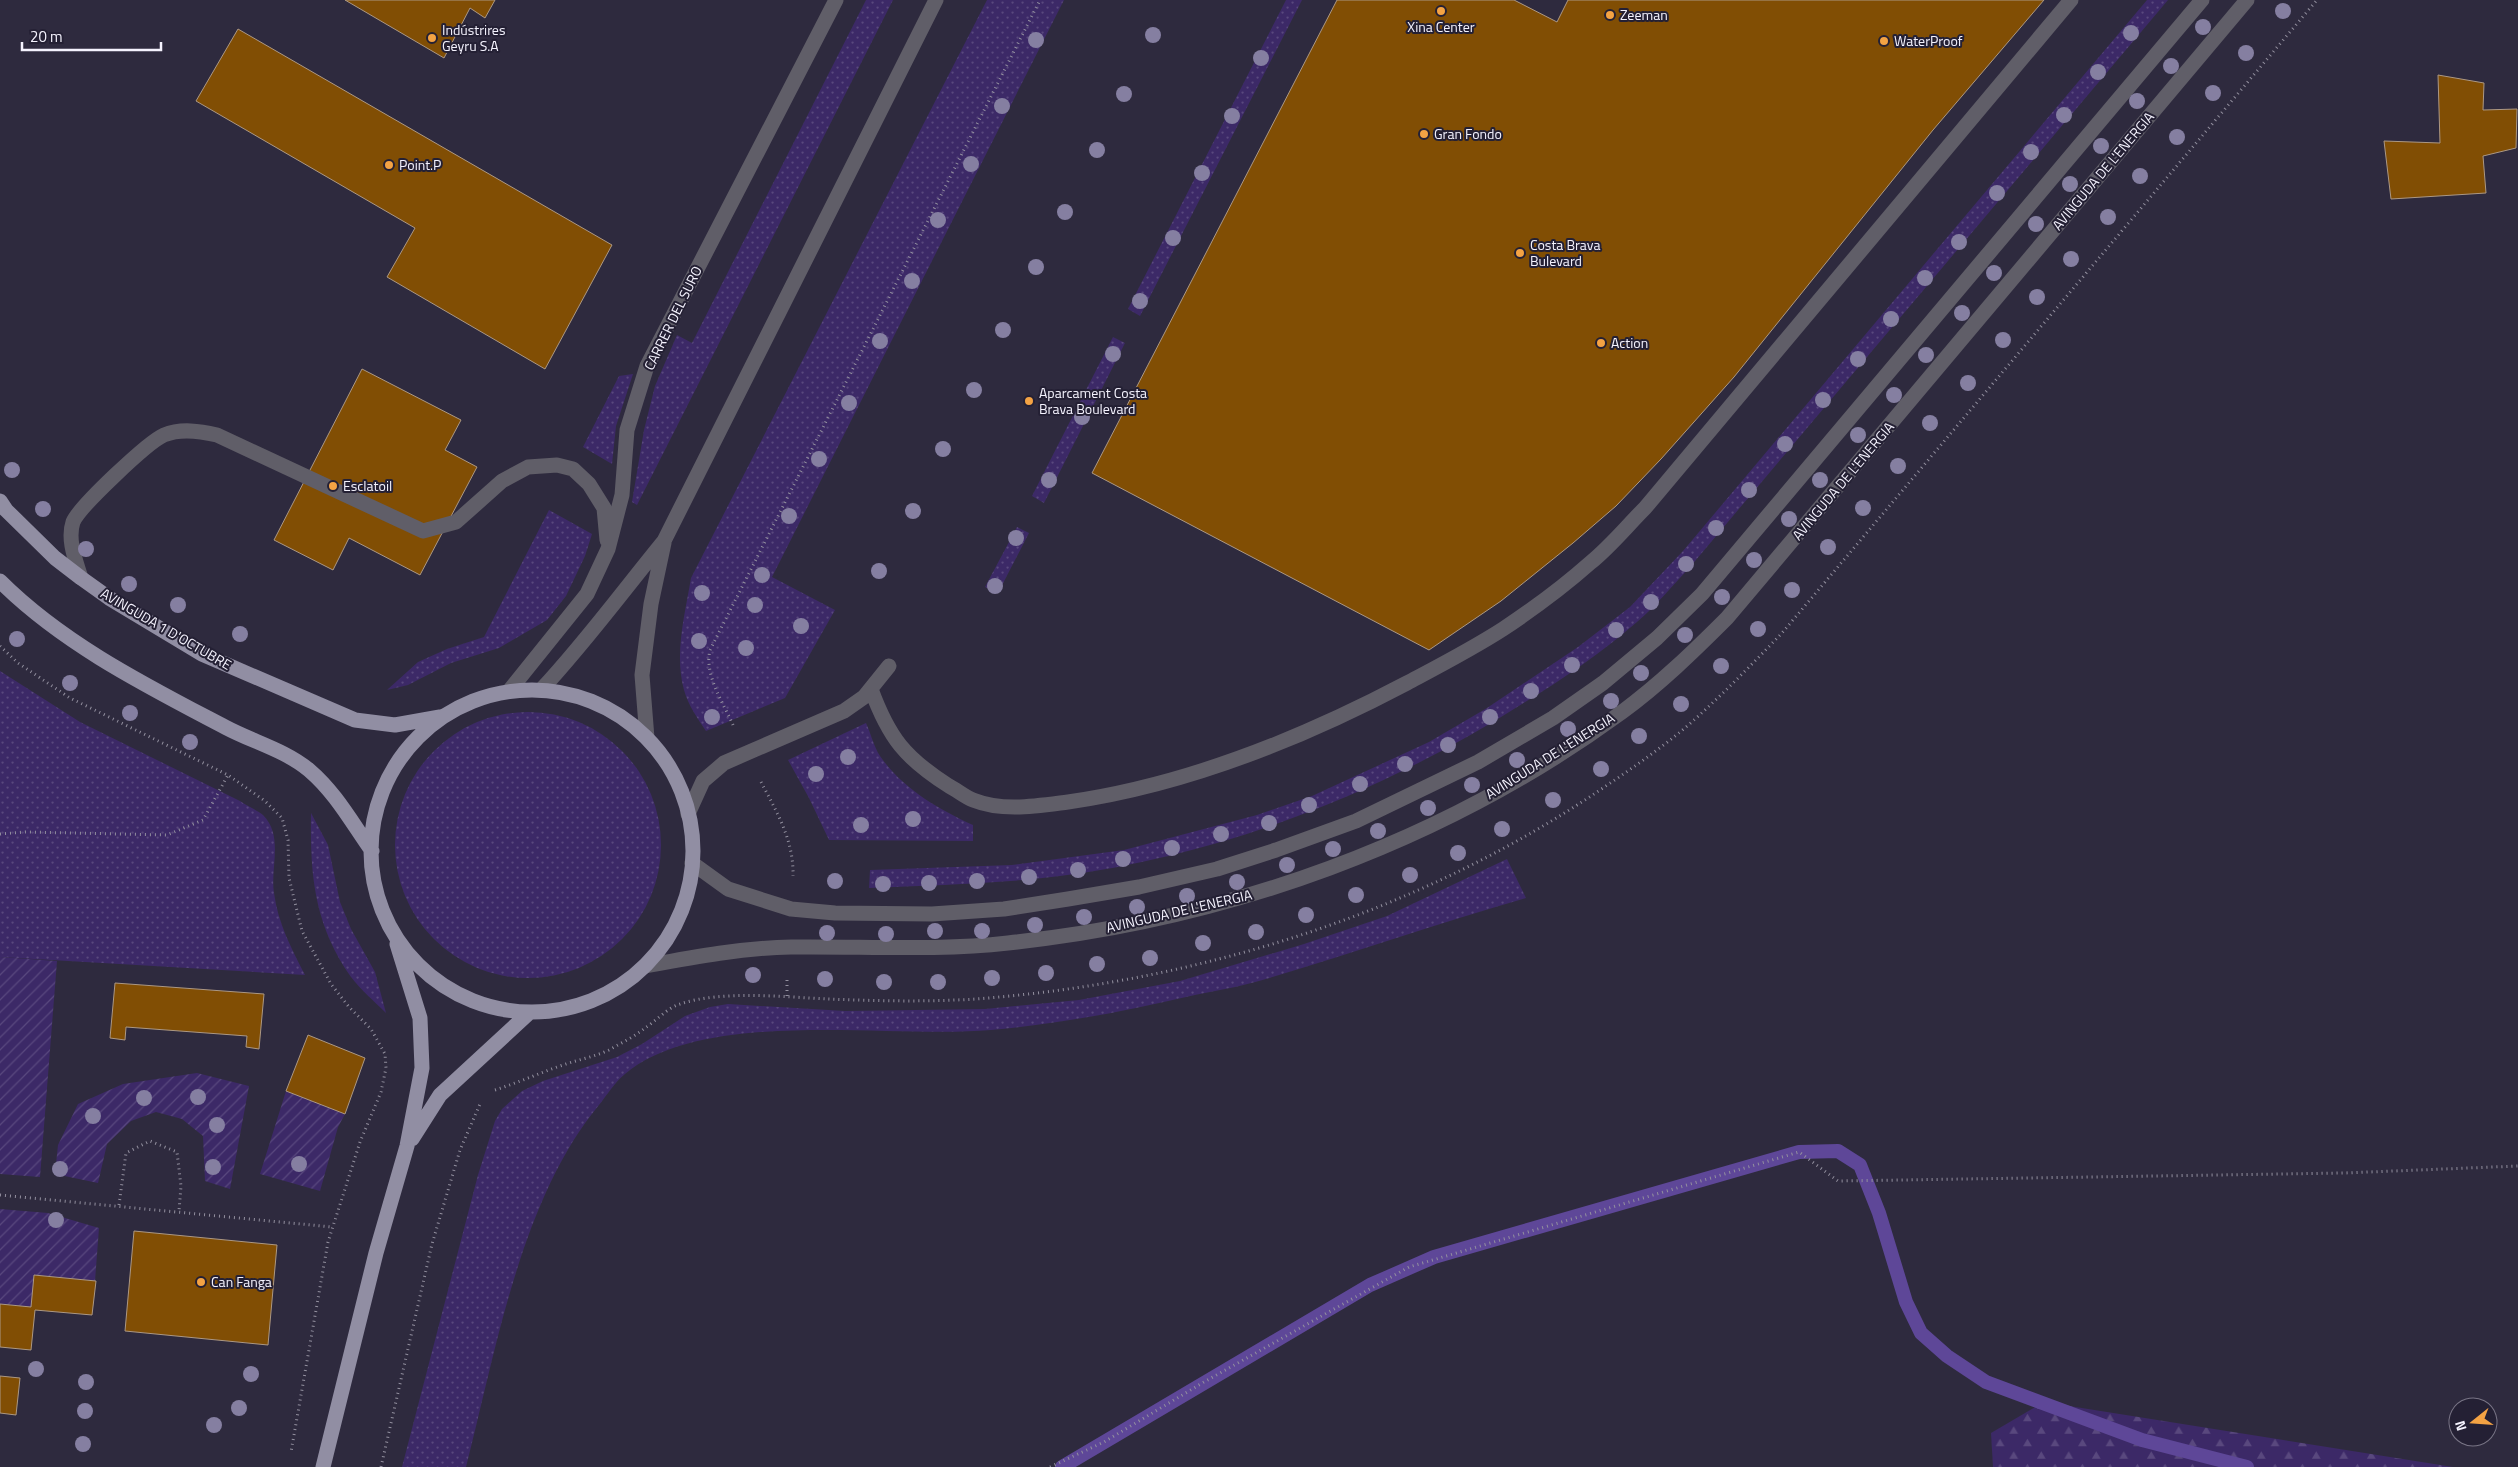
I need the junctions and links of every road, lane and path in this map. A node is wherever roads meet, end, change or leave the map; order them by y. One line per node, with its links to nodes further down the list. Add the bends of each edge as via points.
1 (836, 0): 10 (street, CARRER DEL SURO, via 647,366 627,430 622,495)
2 (936, 0): 9 (street)
3 (1040, 0): 20 (path, via 710,650 707,662 711,676)
4 (2071, 0): 15 (street, via 1645,508 1592,562 1565,584 1502,630 1457,657 1355,710 1220,765 1153,785 1034,806 997,806 972,800 921,768 891,733)
5 (2202, 0): 25 (street, via 1702,594 1657,638 1603,683 1553,718 1478,762 1356,821 1216,869 1139,887 1004,909 932,914 791,909 728,888)
6 (2247, 0): 27 (street, AVINGUDA DE L'ENERGIA, via 1727,618 1680,664 1624,710 1563,752 1494,793 1370,853 1226,902 1155,919 1008,943 933,948 788,947 731,951)
7 (2317, 0): 29 (path, via 1782,633 1672,738 1541,828 1445,880 1402,898 1287,939 1163,973 1054,992 972,999 708,998 676,1004 642,1031 605,1052)
8 (0, 501): 11 (main road, AVINGUDA 1 D'OCTUBRE, via 55,558)
9 (664, 541): 16 (street); 19 (street, via 651,604 642,675)
10 (608, 549): 11 (street, via 604,508 589,484 573,468 557,465 528,467 502,481 456,522 423,531 217,435 193,430 164,435 85,504 73,522 71,543); 17 (street, CARRER DEL SURO, via 586,594)
11 (81, 578): 18 (main road, AVINGUDA 1 D'OCTUBRE, via 202,654 355,720 395,725)
12 (0, 581): 24 (main road, via 19,600 78,644 178,702 279,751 309,770 337,800)
13 (0, 646): 21 (path, via 18,663 70,698)
14 (889, 666): 15 (street)
15 (871, 689): 20 (street, via 844,711)
16 (541, 690): 17 (main road); 19 (main road, via 570,694 598,704 624,719)
17 (509, 691): 18 (main road, via 474,700)
18 (444, 716): 24 (main road, via 410,746 389,778 378,806)
19 (646, 738): 22 (main road, via 669,765)
20 (746, 753): 22 (street, via 724,763 703,780)
21 (228, 775): 23 (path, via 203,820 167,835); 36 (path, via 265,801 282,818 288,840 288,878 302,931 331,984 371,1029 384,1054 386,1068 381,1092 360,1142)
22 (688, 814): 25 (main road, via 692,830)
23 (0, 834)
24 (372, 851): 26 (main road, via 377,893)
25 (692, 863): 27 (main road, via 690,883 678,919 658,952)
26 (393, 931): 28 (main road, via 412,958 451,990 498,1008); 31 (main road, via 420,1018 422,1068)
27 (645, 966): 28 (main road, via 629,980 593,1000 552,1011)
28 (530, 1012): 31 (main road, via 440,1095)
29 (494, 1090)
30 (487, 1097): 39 (path, via 480,1104 460,1150 432,1244)
31 (407, 1146): 38 (main road, via 376,1253)
32 (2518, 1166): 40 (path, via 2344,1173 1838,1181 1799,1152 1409,1268 1204,1382 1104,1442)
33 (0, 1195): 34 (path)
34 (119, 1205): 35 (path); 35 (path, via 126,1153 150,1141 177,1152 181,1186)
35 (179, 1211): 36 (path)
36 (332, 1227): 37 (path)
37 (290, 1457)
38 (323, 1467)
39 (381, 1467)
40 (1050, 1467)

